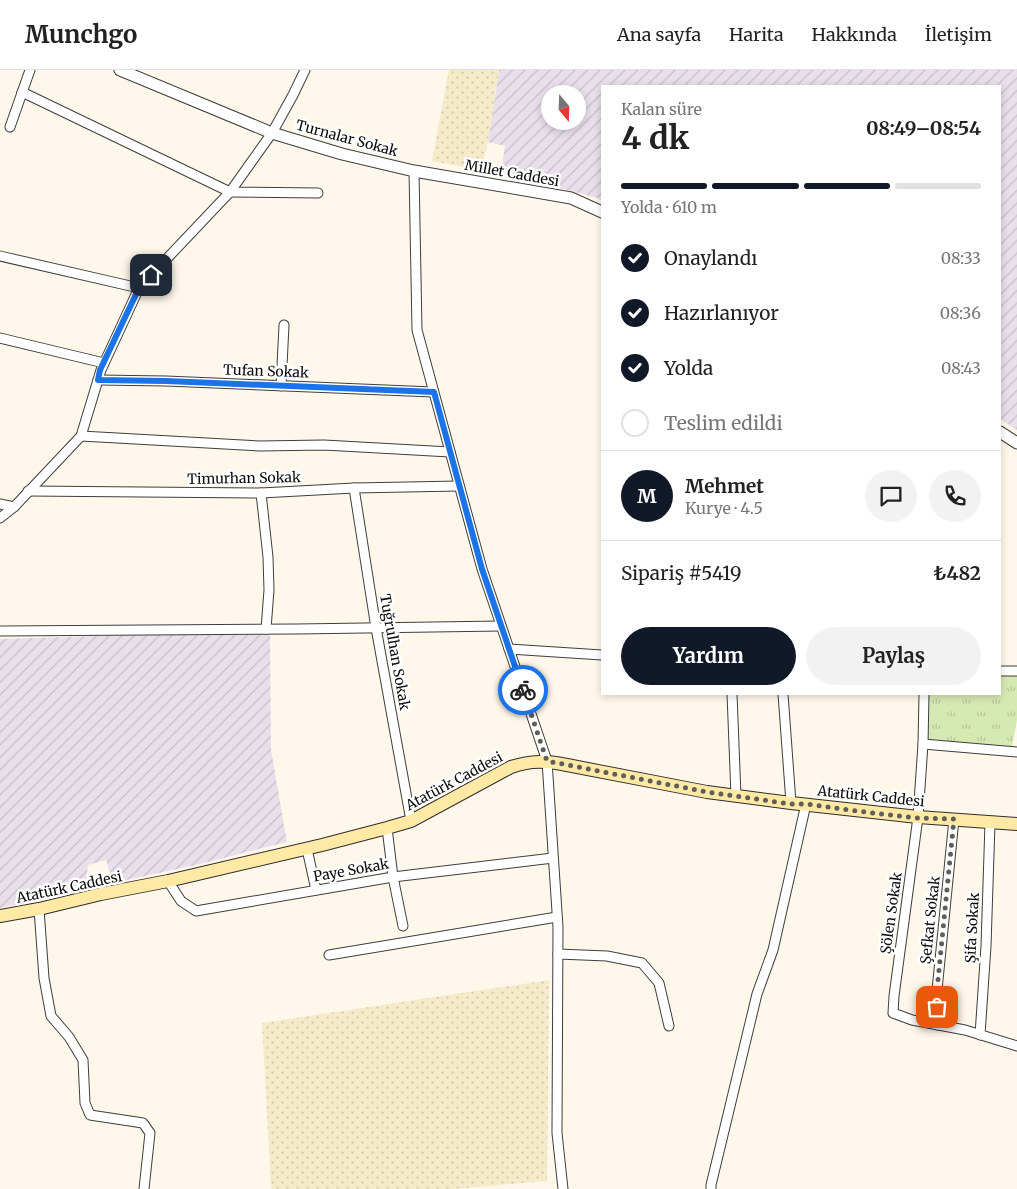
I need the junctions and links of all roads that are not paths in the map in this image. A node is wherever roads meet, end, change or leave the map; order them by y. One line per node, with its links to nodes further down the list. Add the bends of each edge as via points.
1 (30, 70): 4 (street)
2 (120, 70): 6 (street, Turnalar Sokak)
3 (305, 70): 6 (street)
4 (22, 92): 5 (street); 8 (street)
5 (10, 127)
6 (272, 133): 7 (street, Turnalar Sokak); 8 (street)
7 (414, 171): 10 (street, Millet Caddesi, via 571,198); 18 (street, via 416,330)
8 (230, 192): 9 (street); 12 (street)
9 (318, 194)
10 (601, 212)
11 (0, 256): 12 (street)
12 (139, 288): 15 (street)
13 (284, 325): 17 (street)
14 (0, 338): 15 (street)
15 (104, 362): 16 (street)
16 (98, 380): 17 (street, Tufan Sokak); 20 (street)
17 (281, 386): 18 (street, Tufan Sokak)
18 (434, 392): 22 (street)
19 (1001, 433): 21 (street)
20 (80, 436): 22 (street); 25 (street)
21 (1017, 443)
22 (450, 452): 23 (street)
23 (459, 486): 24 (street, Timurhan Sokak); 30 (street)
24 (354, 488): 26 (street, Timurhan Sokak); 31 (street, Tuğrulhan Sokak)
25 (28, 491): 26 (street, Timurhan Sokak); 28 (street)
26 (261, 493): 32 (street, via 268,557)
27 (0, 504): 28 (street)
28 (14, 507): 29 (street)
29 (0, 518)
30 (502, 626): 31 (street); 34 (street)
31 (376, 628): 32 (street); 49 (street, Tuğrulhan Sokak)
32 (266, 629): 33 (street)
33 (0, 631)
34 (509, 649): 35 (street); 43 (street)
35 (601, 655)
36 (1001, 670): 37 (street)
37 (1017, 671)
38 (732, 695): 44 (street)
39 (783, 695): 45 (street)
40 (924, 695): 41 (street, Şölen Sokak)
41 (923, 744): 42 (street); 47 (street, Şölen Sokak)
42 (1017, 752)
43 (547, 761): 44 (main road, Atatürk Caddesi); 49 (main road, Atatürk Caddesi, via 511,767); 54 (street)
44 (736, 796): 45 (main road, Atatürk Caddesi)
45 (791, 804): 46 (main road, Atatürk Caddesi)
46 (806, 804): 47 (main road, Atatürk Caddesi); 70 (street, via 773,950 757,994)
47 (918, 818): 48 (main road, Atatürk Caddesi); 64 (street, Şölen Sokak, via 893,1013)
48 (954, 819): 50 (main road, Atatürk Caddesi); 64 (street, Şefkat Sokak, via 937,990)
49 (411, 821): 52 (main road, Atatürk Caddesi)
50 (990, 823): 51 (main road, Atatürk Caddesi); 66 (street, Şifa Sokak)
51 (1017, 824)
52 (387, 828): 53 (main road, Atatürk Caddesi); 55 (street)
53 (307, 849): 56 (main road, Atatürk Caddesi); 57 (street)
54 (554, 858): 55 (street, Paye Sokak); 60 (street)
55 (393, 877): 57 (street, Paye Sokak); 61 (street)
56 (168, 881): 57 (street, Paye Sokak, via 181,901 196,912); 58 (main road, Atatürk Caddesi)
57 (316, 890)
58 (38, 909): 59 (main road, Atatürk Caddesi); 68 (street, via 51,1016 83,1060 85,1103 90,1115 143,1123 150,1133)
59 (0, 916)
60 (557, 917): 62 (street); 63 (street)
61 (402, 926)
62 (558, 954): 65 (street, via 607,956 642,963 659,983); 69 (street, via 557,1134)
63 (329, 955)
64 (938, 1024): 66 (street)
65 (669, 1026)
66 (980, 1035): 67 (street)
67 (1017, 1046)
68 (144, 1189)
69 (563, 1189)
70 (711, 1189)

